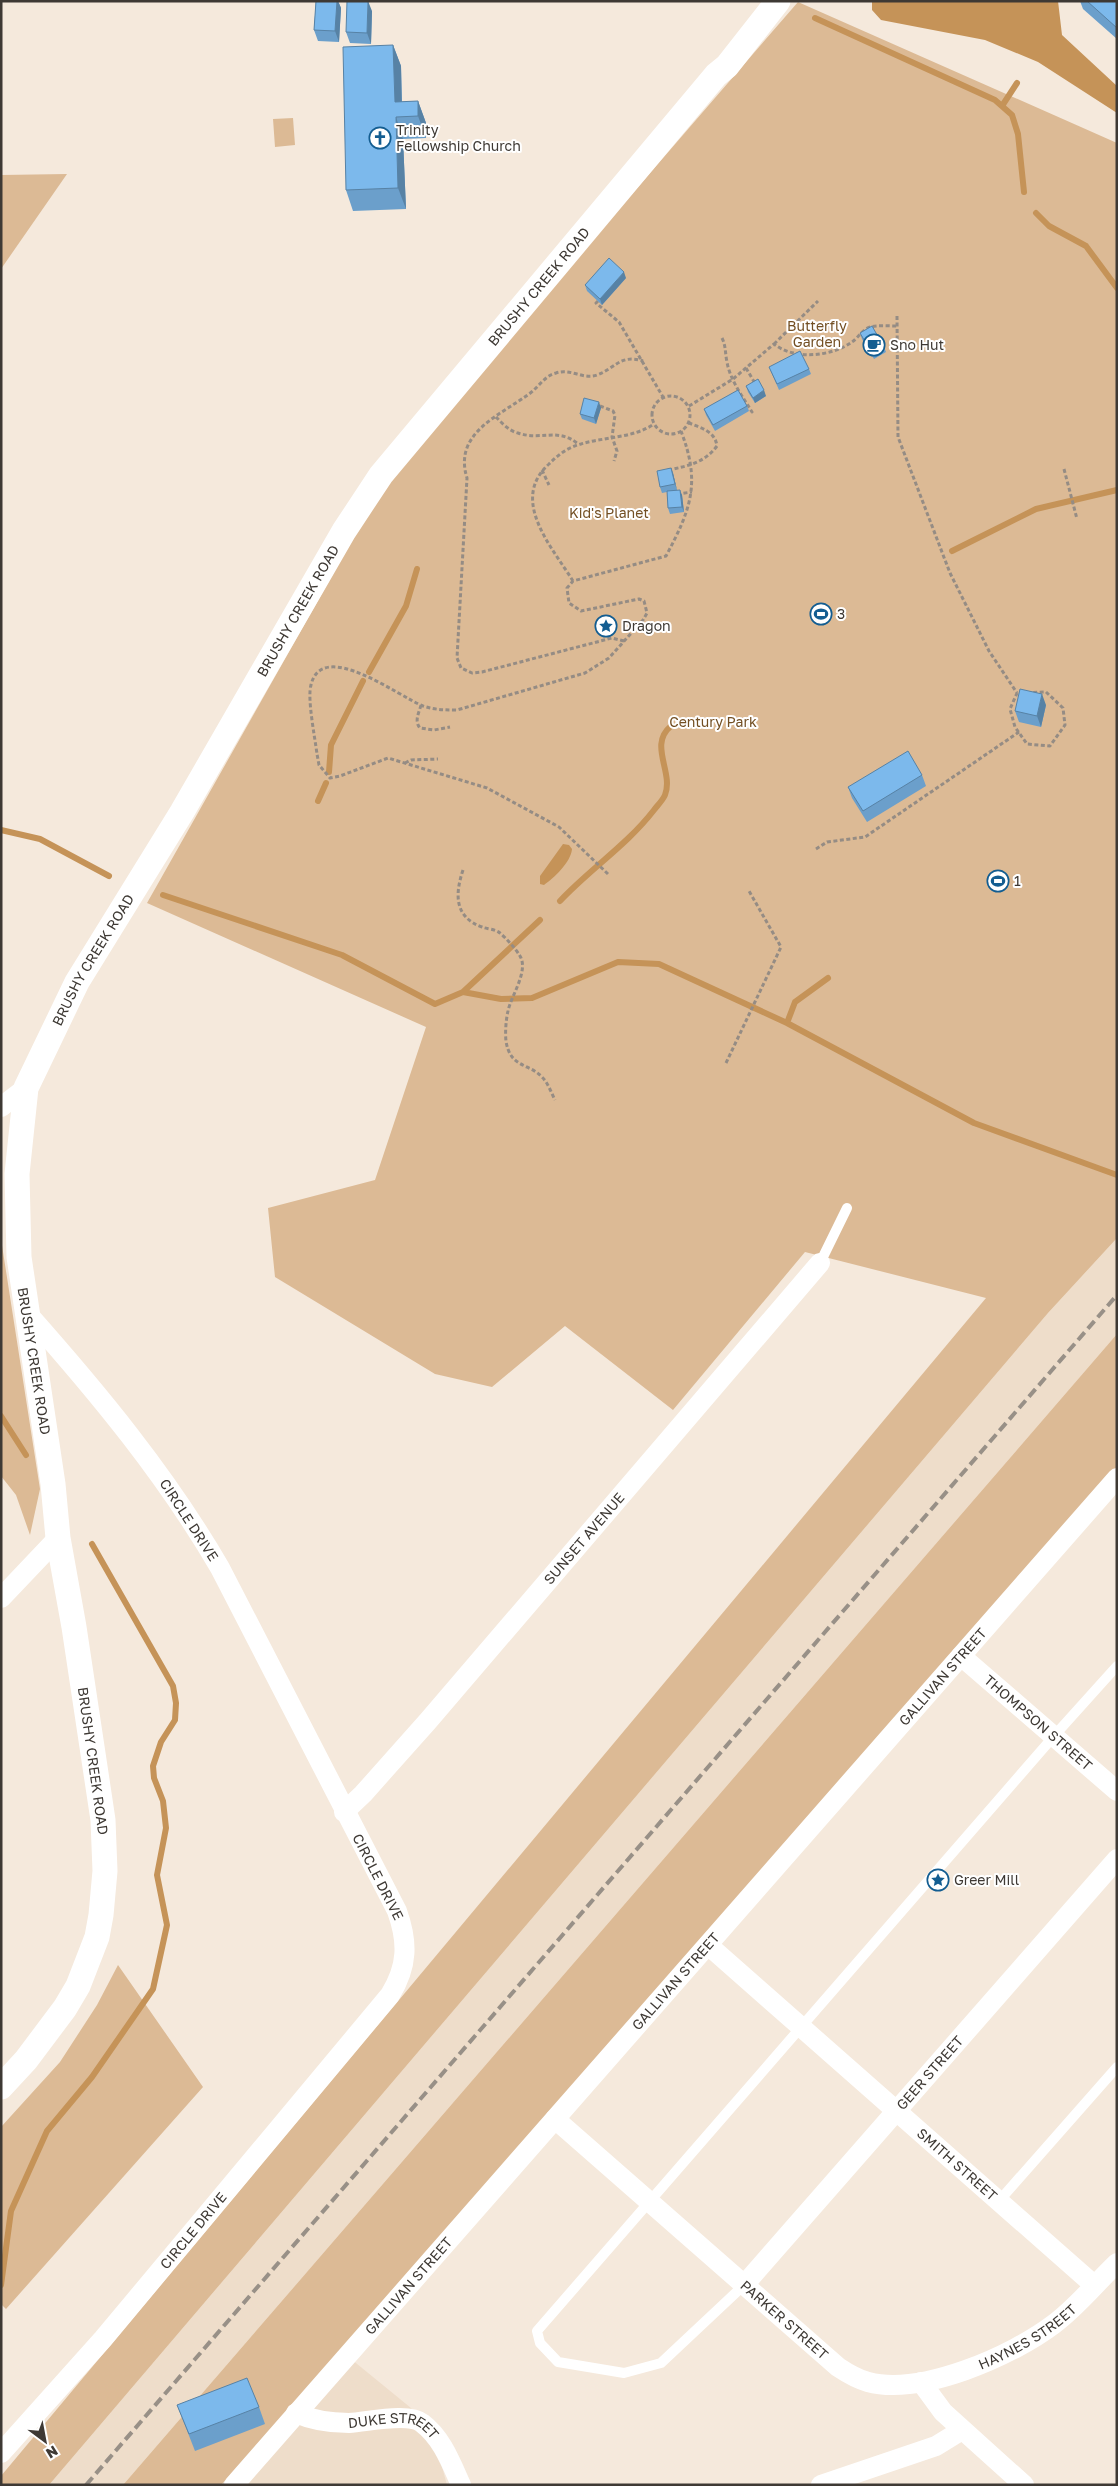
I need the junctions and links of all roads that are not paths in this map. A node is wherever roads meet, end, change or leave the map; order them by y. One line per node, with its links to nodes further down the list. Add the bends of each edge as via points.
1 (778, 1): 2 (street, BRUSHY CREEK ROAD, via 727,66 703,90 381,475 344,531 182,812 77,982)
2 (26, 1088): 3 (street); 6 (street, BRUSHY CREEK ROAD, via 16,1201)
3 (1, 1107)
4 (847, 1208): 5 (lane)
5 (820, 1263): 14 (street, SUNSET AVENUE, via 428,1721)
6 (27, 1313): 8 (street, BRUSHY CREEK ROAD); 14 (street, CIRCLE DRIVE, via 84,1376 193,1521)
7 (1117, 1478): 10 (street, GALLIVAN STREET)
8 (58, 1538): 9 (street); 19 (street, BRUSHY CREEK ROAD, via 103,1820 105,1870 101,1915 89,1962 78,1986 26,2060)
9 (1, 1598)
10 (961, 1656): 12 (street, THOMPSON STREET); 16 (street, GALLIVAN STREET)
11 (1117, 1666): 12 (lane)
12 (1054, 1736): 13 (street, THOMPSON STREET); 17 (lane)
13 (1117, 1791)
14 (344, 1812): 30 (street, CIRCLE DRIVE, via 403,1928 406,1952 399,1981 103,2339)
15 (1117, 1859): 20 (street, GEER STREET)
16 (708, 1945): 17 (street, SMITH STREET); 21 (street, GALLIVAN STREET)
17 (802, 2028): 20 (street, SMITH STREET); 23 (lane)
18 (1117, 2067): 22 (lane)
19 (1, 2087)
20 (896, 2111): 22 (street, SMITH STREET); 25 (street, GEER STREET)
21 (555, 2119): 23 (street, PARKER STREET); 28 (street, GALLIVAN STREET)
22 (999, 2201): 26 (street, SMITH STREET)
23 (649, 2202): 25 (street, PARKER STREET); 25 (lane, via 537,2331 540,2342 558,2362 624,2373 662,2363)
24 (1117, 2263): 26 (street, HAYNES STREET)
25 (744, 2285): 27 (street, PARKER STREET, via 850,2376 882,2385)
26 (1094, 2285): 27 (street, HAYNES STREET, via 1055,2324 1018,2348 974,2367)
27 (921, 2382): 29 (street, via 943,2412)
28 (296, 2413): 31 (street, GALLIVAN STREET); 32 (street, DUKE STREET, via 325,2422 404,2417 421,2422 442,2445)
29 (962, 2430): 33 (street, via 936,2446); 34 (street)
30 (1, 2453)
31 (234, 2485)
32 (461, 2485)
33 (821, 2485)
34 (1024, 2485)

